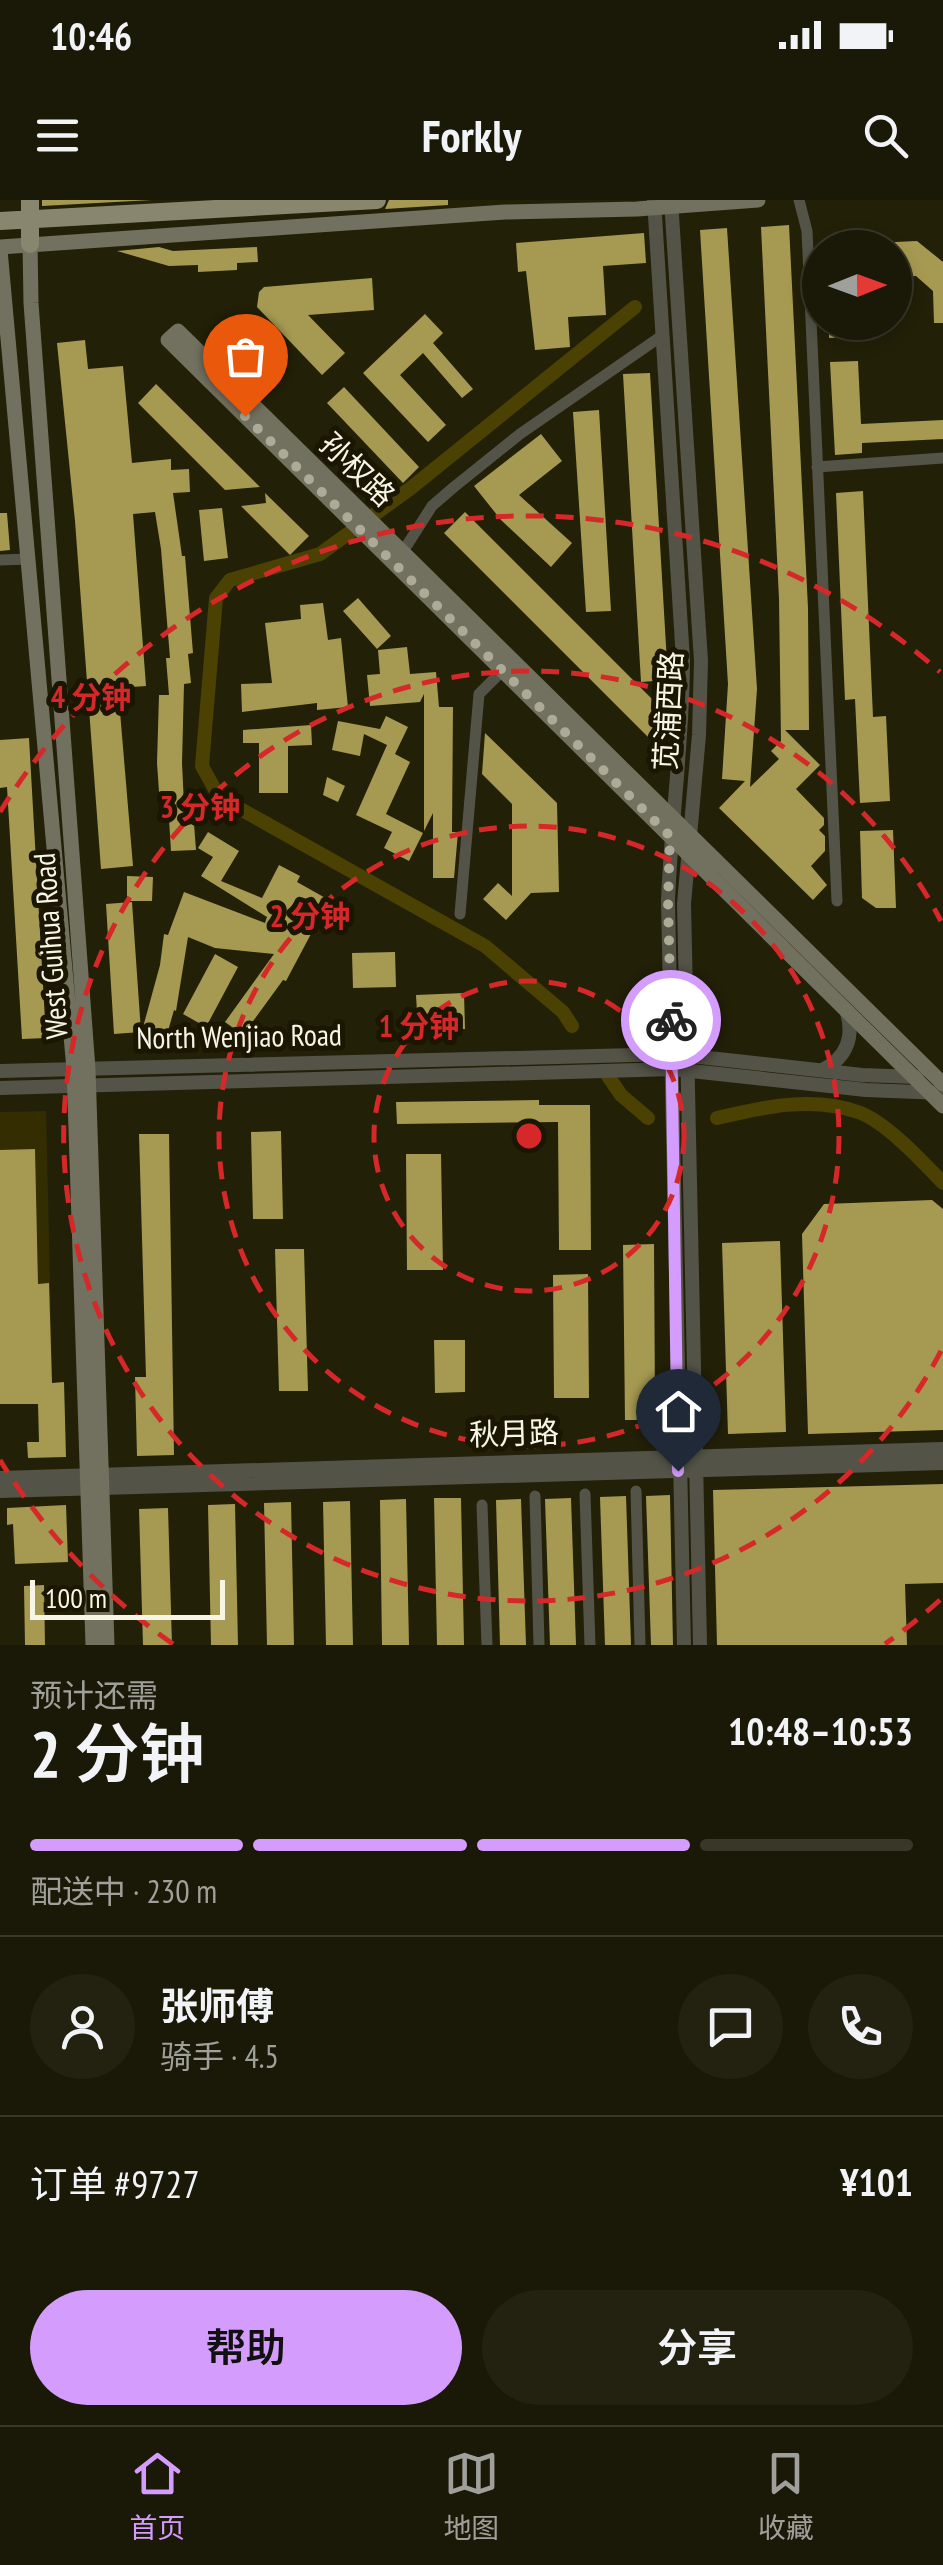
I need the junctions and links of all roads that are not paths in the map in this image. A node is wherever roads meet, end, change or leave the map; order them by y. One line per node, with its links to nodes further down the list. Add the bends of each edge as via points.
1 (30, 200): 9 (main road)
2 (377, 200): 9 (main road)
3 (480, 200): 7 (main road)
4 (758, 200): 6 (main road)
5 (799, 200): 14 (street, via 807,232)
6 (663, 204): 7 (main road); 12 (street, 苋浦西路); 22 (street, 苋浦西路, via 701,661)
7 (505, 212): 10 (main road)
8 (0, 221): 9 (main road)
9 (31, 221): 10 (main road)
10 (30, 244): 11 (main road); 33 (main road, West Guihua Road)
11 (0, 248): 18 (main road, West Guihua Road)
12 (662, 335): 17 (street, via 454,487 432,506); 21 (street, 苋浦西路, via 683,660)
13 (943, 458): 14 (street)
14 (818, 468): 25 (street)
15 (352, 512): 15 (main road, 孙权路, via 178,331 168,340); 16 (main road, 孙权路)
16 (386, 545): 17 (main road, 孙权路); 20 (main road, 孙权路)
17 (402, 553): 21 (main road, 孙权路)
18 (29, 559): 19 (street); 33 (main road, West Guihua Road)
19 (0, 560)
20 (503, 670): 23 (main road, 孙权路); 26 (street, via 479,694)
21 (672, 817): 22 (main road, 孙权路); 23 (street, 苋浦西路)
22 (688, 834): 24 (street, 苋浦西路); 34 (main road, 孙权路)
23 (670, 836): 24 (main road, 孙权路); 28 (street, 苋浦西路)
24 (687, 854): 27 (main road, 孙权路); 28 (street, 苋浦西路)
25 (836, 901)
26 (460, 914)
27 (845, 1010): 30 (street, via 850,1040); 32 (main road, 孙权路)
28 (680, 1062): 29 (street, North Wenjiao Road); 30 (street, North Wenjiao Road); 34 (street, North Wenjiao Road, via 866,1090); 38 (street, 苋浦西路); 40 (street, 苋浦西路)
29 (616, 1063): 33 (street, North Wenjiao Road, via 565,1072); 33 (street, North Wenjiao Road, via 564,1056)
30 (822, 1070): 32 (street, North Wenjiao Road)
31 (0, 1072): 33 (street)
32 (914, 1077): 34 (main road, 孙权路)
33 (82, 1078): 35 (street); 42 (main road, West Guihua Road)
34 (939, 1084): 36 (main road, 孙权路)
35 (0, 1088)
36 (943, 1106)
37 (943, 1449): 38 (street, 秋月路)
38 (696, 1463): 39 (street, 秋月路); 40 (street, 秋月路); 55 (street, 苋浦西路)
39 (943, 1463)
40 (678, 1464): 42 (street, 秋月路); 54 (street, 苋浦西路)
41 (0, 1478): 42 (street)
42 (95, 1481): 43 (street); 48 (main road, West Guihua Road); 49 (main road, West Guihua Road)
43 (0, 1491)
44 (636, 1491): 53 (street)
45 (586, 1494): 52 (street)
46 (534, 1496): 51 (street)
47 (482, 1505): 50 (street)
48 (92, 1645)
49 (106, 1645)
50 (486, 1645)
51 (539, 1645)
52 (590, 1645)
53 (640, 1645)
54 (684, 1645)
55 (700, 1645)

